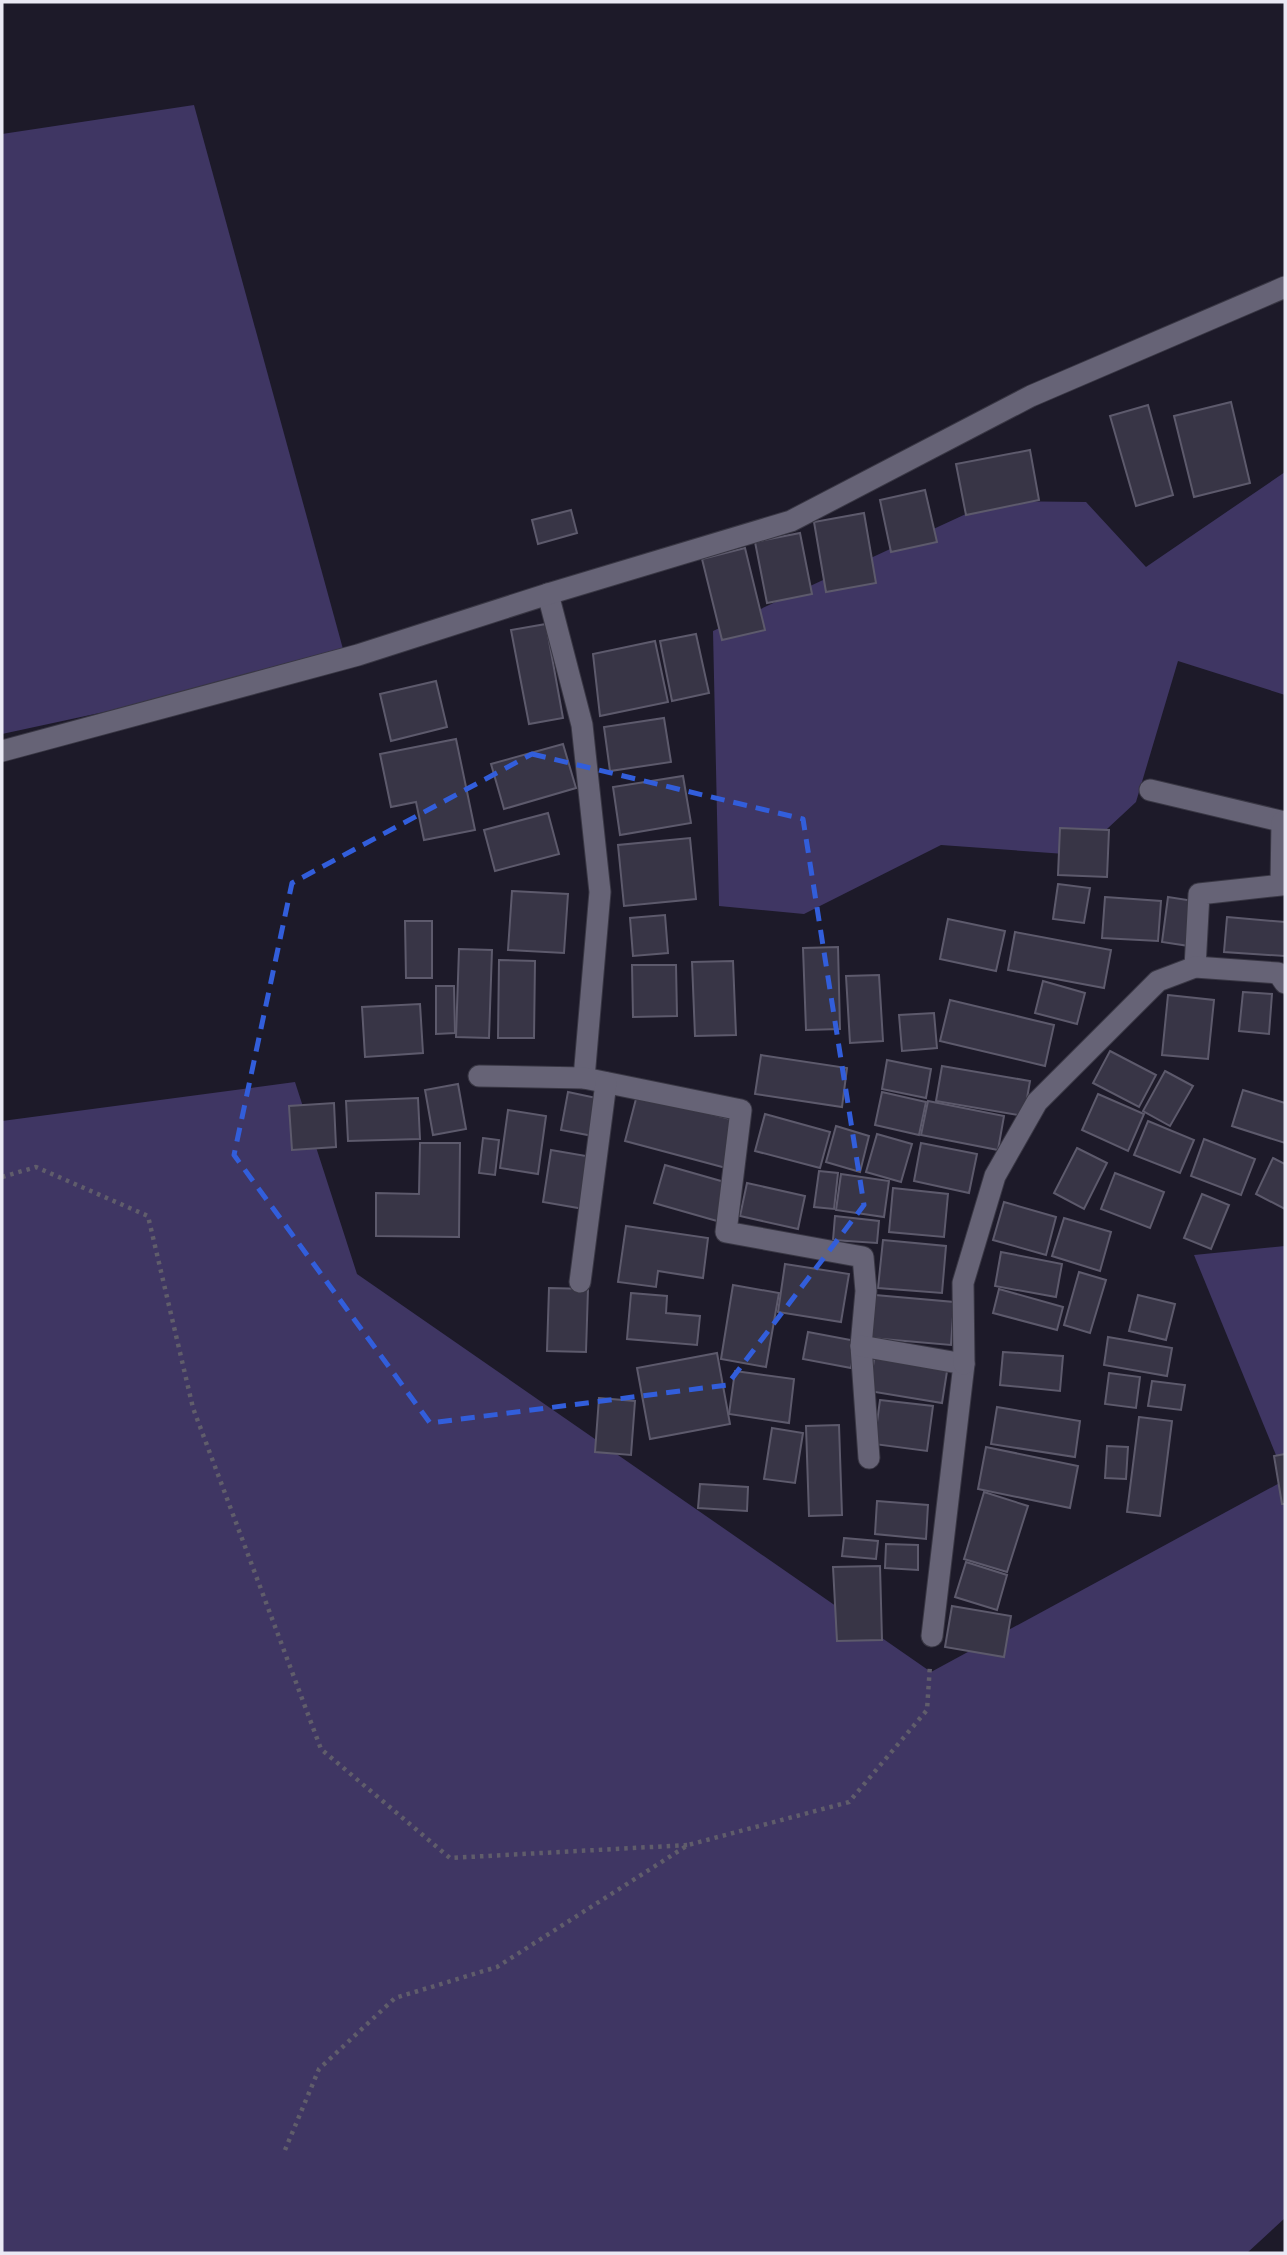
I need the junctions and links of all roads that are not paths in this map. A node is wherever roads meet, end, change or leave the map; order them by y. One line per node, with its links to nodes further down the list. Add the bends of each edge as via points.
1 (1285, 286): 2 (street, via 1031,396 791,521)
2 (548, 594): 3 (street, via 358,655); 9 (street, via 582,725 600,892)
3 (2, 751)
4 (1150, 790): 5 (street)
5 (1284, 822): 6 (street, via 1281,885 1199,894)
6 (1195, 967): 7 (street, via 1278,973); 13 (street, via 1158,981 1037,1102 995,1176 963,1283)
7 (1285, 983)
8 (479, 1076): 9 (street)
9 (584, 1078): 10 (street)
10 (606, 1083): 11 (street); 12 (street, via 741,1110 726,1232 863,1257 866,1291)
11 (580, 1282)
12 (861, 1346): 13 (street); 14 (street)
13 (964, 1364): 15 (street)
14 (869, 1458)
15 (932, 1636)

